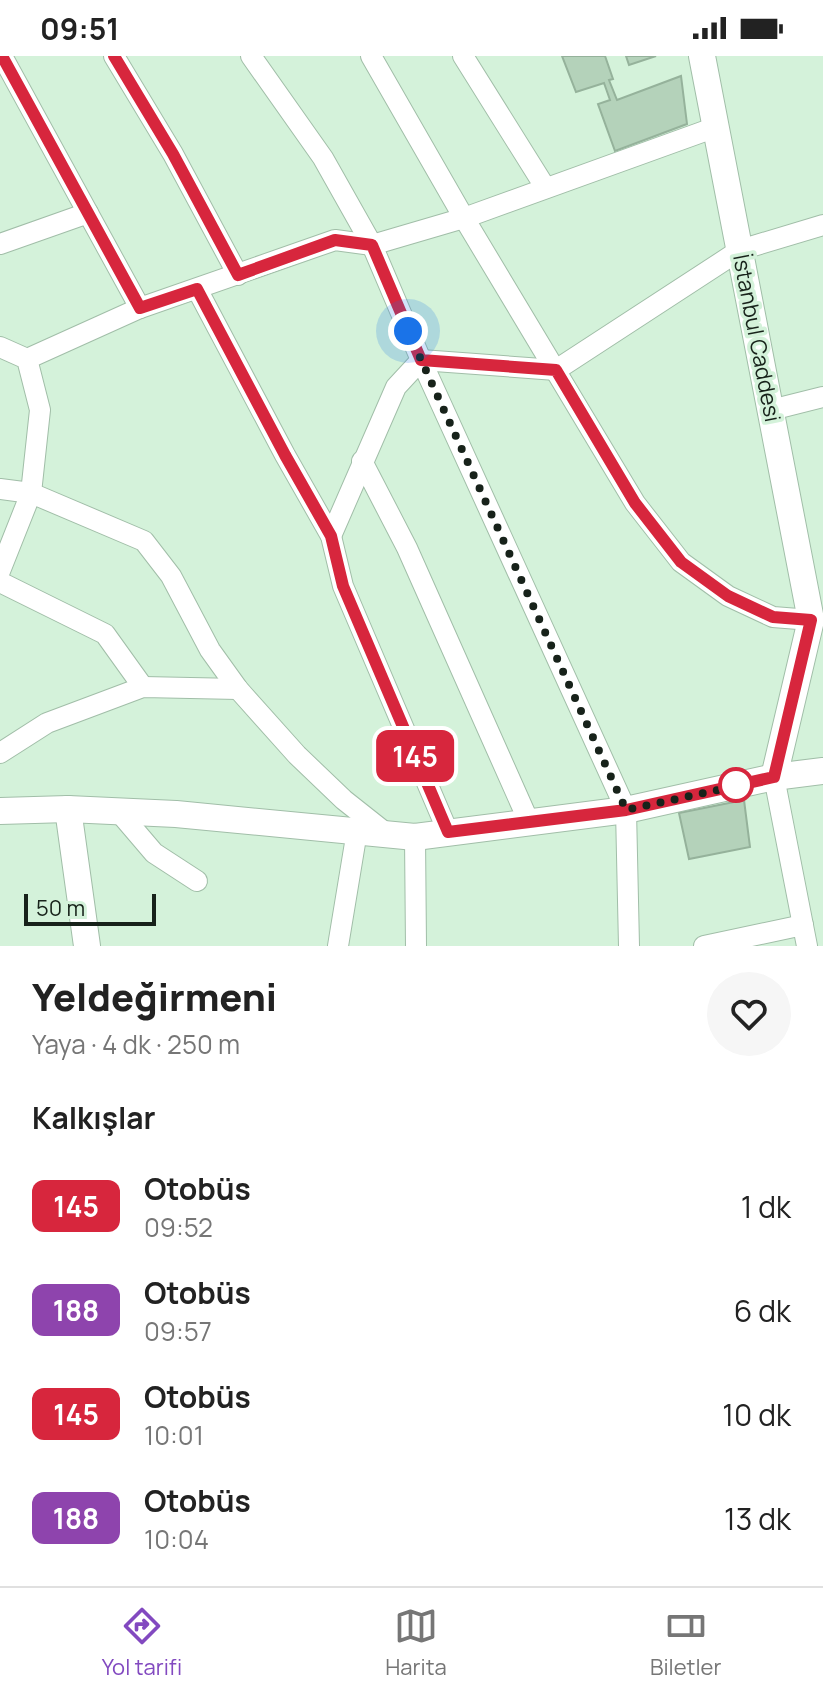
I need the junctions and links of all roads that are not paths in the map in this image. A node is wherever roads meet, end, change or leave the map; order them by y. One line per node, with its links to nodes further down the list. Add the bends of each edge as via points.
1 (2, 56): 9 (street)
2 (114, 56): 15 (street)
3 (251, 56): 13 (street, via 323,158)
4 (371, 56): 10 (street)
5 (463, 56): 8 (street)
6 (702, 56): 7 (street, İstanbul Caddesi)
7 (716, 127): 8 (street); 14 (street, İstanbul Caddesi)
8 (545, 187): 10 (street)
9 (88, 213): 12 (street); 17 (street)
10 (464, 218): 13 (street); 21 (street)
11 (823, 225): 14 (street)
12 (0, 244)
13 (372, 245): 15 (street, via 335,240); 20 (street)
14 (740, 250): 21 (street); 23 (street, İstanbul Caddesi)
15 (238, 275): 16 (street)
16 (197, 289): 17 (street); 27 (street)
17 (140, 308): 19 (street)
18 (0, 347): 19 (street)
19 (27, 359): 26 (street, via 40,410)
20 (421, 360): 21 (street); 24 (street, via 396,387); 37 (street)
21 (556, 370): 30 (street, via 635,503 681,562 728,596 773,617)
22 (823, 397): 23 (street)
23 (771, 410): 30 (street, İstanbul Caddesi)
24 (362, 461): 27 (street); 40 (street, via 407,548)
25 (0, 489): 26 (street)
26 (31, 493): 28 (street); 32 (street, via 144,541 171,576 210,650)
27 (331, 536): 42 (street, via 343,586)
28 (0, 571)
29 (0, 582): 31 (street, via 105,634)
30 (817, 628): 35 (street)
31 (143, 687): 32 (street); 33 (street, via 47,723)
32 (238, 689): 43 (street, via 297,755)
33 (0, 753)
34 (823, 771): 35 (street)
35 (774, 777): 37 (street); 46 (street)
36 (68, 809): 38 (street); 39 (street); 47 (street)
37 (626, 810): 40 (street); 50 (street)
38 (0, 811)
39 (119, 812): 41 (street); 45 (street, via 154,853)
40 (529, 822): 42 (street)
41 (357, 831): 43 (street); 48 (street)
42 (448, 832): 44 (street)
43 (387, 834): 44 (street)
44 (415, 837): 49 (street)
45 (197, 881)
46 (805, 936): 51 (street)
47 (87, 946)
48 (338, 946)
49 (416, 946)
50 (629, 946)
51 (704, 946)

